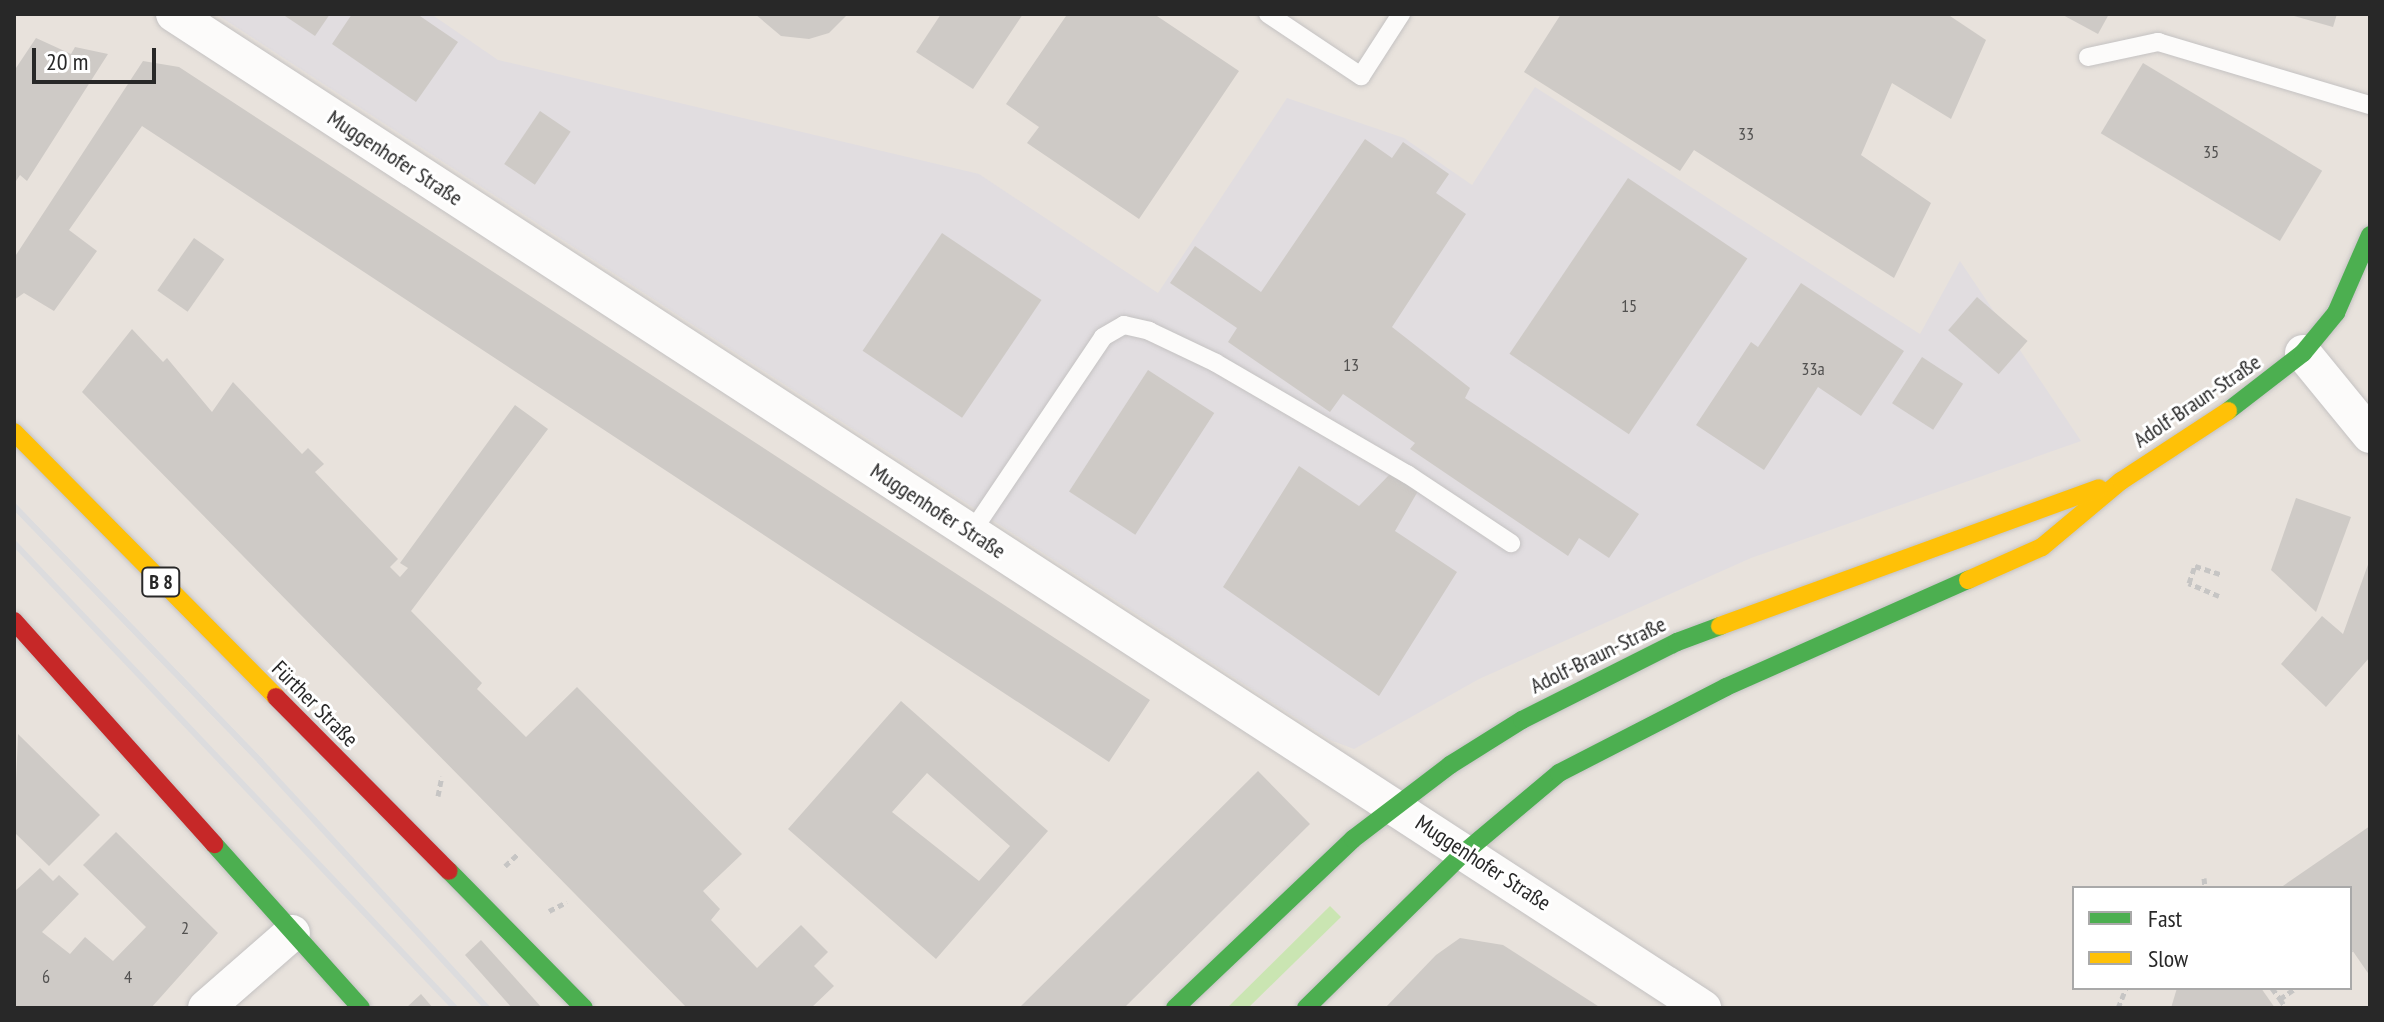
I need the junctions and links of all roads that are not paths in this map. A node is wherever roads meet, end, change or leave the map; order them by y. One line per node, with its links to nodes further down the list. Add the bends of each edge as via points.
1 (174, 14): 11 (street, Muggenhofer Straße)
2 (1268, 14): 3 (lane, via 1361,76)
3 (1401, 14)
4 (2088, 57): 5 (lane, via 2158,42)
5 (2370, 105)
6 (2370, 235): 7 (main road, Adolf-Braun-Straße, via 2345,299)
7 (2303, 353): 9 (street); 10 (main road, Adolf-Braun-Straße, via 2258,392)
8 (14, 432): 19 (main road, Fürther Straße / B 8)
9 (2370, 435)
10 (2121, 481): 14 (main road, Adolf-Braun-Straße, via 1677,642 1522,720); 15 (main road, Adolf-Braun-Straße, via 2042,547 1726,687 1584,759 1542,784)
11 (971, 533): 12 (lane, via 1103,337 1124,325 1216,363 1407,474); 14 (street, Muggenhofer Straße)
12 (1511, 543)
13 (14, 621): 16 (main road)
14 (1394, 806): 15 (street, Muggenhofer Straße); 20 (main road, Adolf-Braun-Straße, via 1315,870)
15 (1465, 852): 21 (main road, Adolf-Braun-Straße); 22 (street, Muggenhofer Straße)
16 (292, 933): 17 (street); 18 (main road)
17 (206, 1008)
18 (361, 1008)
19 (584, 1008)
20 (1175, 1008)
21 (1306, 1008)
22 (1703, 1008)

